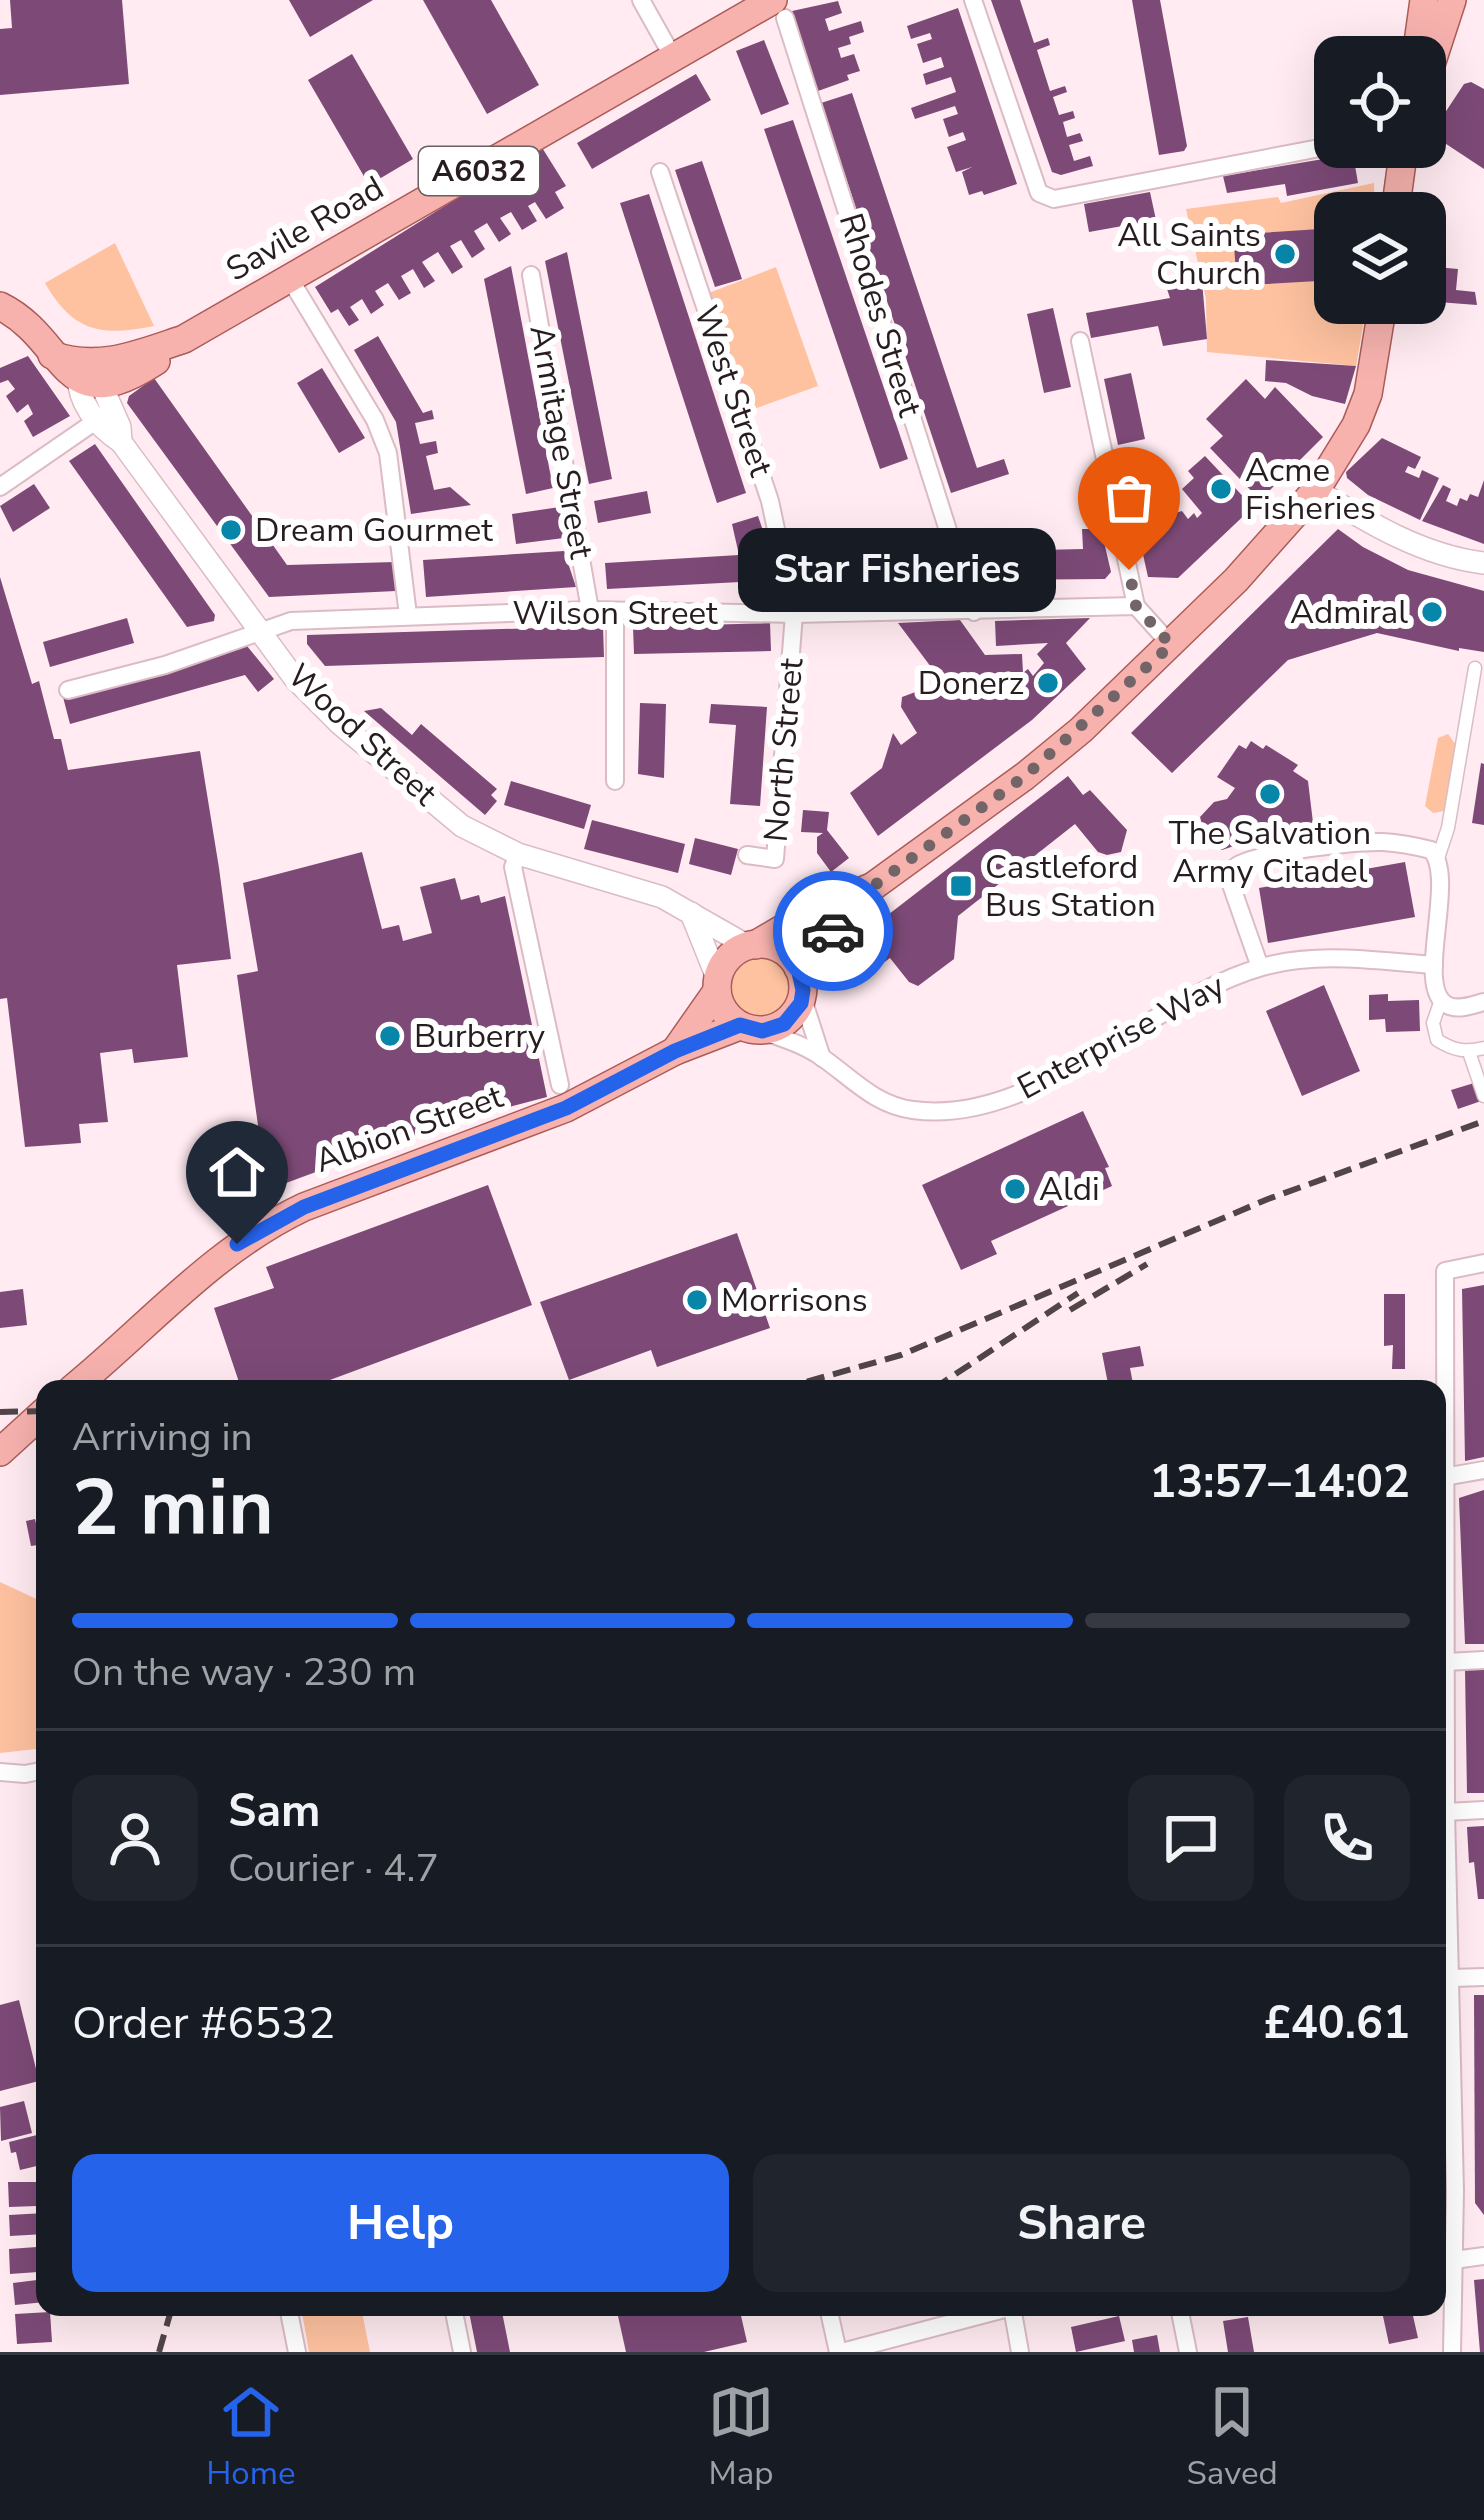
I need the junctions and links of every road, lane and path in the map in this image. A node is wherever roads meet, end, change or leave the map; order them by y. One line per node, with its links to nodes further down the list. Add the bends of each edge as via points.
1 (641, 0): 8 (street)
2 (973, 0): 9 (street, via 1039,194 1054,199)
3 (1424, 0): 6 (main road)
4 (1452, 0): 7 (main road)
5 (779, 9): 8 (main road, Savile Road / A6032); 24 (street, Rhodes Street)
6 (1419, 36)
7 (1440, 36)
8 (674, 59): 12 (main road, Savile Road / A6032)
9 (1314, 150)
10 (660, 172): 25 (street, West Street, via 770,501)
11 (531, 275): 22 (street, Armitage Street)
12 (290, 278): 16 (main road, Savile Road / A6032, via 116,383); 26 (street, via 388,453)
13 (0, 306): 16 (main road, via 52,355)
14 (1380, 324): 19 (main road, via 1368,394)
15 (1080, 341): 21 (street)
16 (87, 372): 17 (street, Wood Street)
17 (104, 416): 18 (street); 27 (street, Wood Street)
18 (0, 487)
19 (1316, 490): 20 (street, via 1371,524); 28 (main road)
20 (1484, 563)
21 (1136, 606): 24 (street, Wilson Street); 28 (street)
22 (590, 610): 23 (street, Wilson Street); 26 (street, Wilson Street)
23 (615, 612): 25 (street, Wilson Street); 31 (street)
24 (974, 612): 25 (street, Wilson Street)
25 (794, 614): 33 (street, North Street, via 775,859)
26 (408, 615): 27 (street, Wilson Street, via 290,621)
27 (261, 632): 30 (street, Wilson Street); 32 (street, Wood Street, via 340,724 462,826)
28 (1171, 645): 35 (main road, via 1025,776)
29 (1475, 668): 34 (street)
30 (68, 690)
31 (615, 781)
32 (518, 854): 36 (street, Wood Street); 49 (street, via 513,867)
33 (747, 855)
34 (1438, 858): 38 (street); 39 (street, via 1377,842 1241,863 1228,879)
35 (872, 887): 37 (main road); 40 (main road)
36 (690, 912): 37 (street, Wood Street); 41 (street)
37 (751, 946): 40 (main road, via 787,954); 41 (main road, via 728,959)
38 (1435, 965): 39 (street, Enterprise Way, via 1339,958); 42 (street)
39 (1260, 967): 48 (street, Enterprise Way, via 993,1101 907,1109 861,1090)
40 (800, 982): 44 (main road, via 794,1015); 48 (street)
41 (717, 985): 44 (main road, via 728,1017); 46 (main road)
42 (1440, 998): 43 (street, via 1460,1008); 47 (street, via 1433,1033)
43 (1484, 1002)
44 (751, 1028): 46 (main road, Albion Street); 48 (street, Enterprise Way)
45 (1484, 1048): 47 (street)
46 (675, 1051): 52 (main road, Albion Street, via 566,1108 265,1225)
47 (1468, 1052): 50 (street)
48 (822, 1058)
49 (560, 1085)
50 (1484, 1096)
51 (1484, 1263): 53 (street, via 1445,1271)
52 (83, 1380)
53 (1443, 1380)
54 (36, 1419): 55 (main road)
55 (0, 1452)
56 (1484, 1470): 57 (street)
57 (1446, 1477)
58 (1484, 1660): 59 (street)
59 (1446, 1662)
60 (0, 1772): 61 (street)
61 (36, 1772)
62 (1484, 1810): 63 (street)
63 (1446, 1812)
64 (1446, 1944): 66 (street)
65 (1484, 1977): 66 (street)
66 (1452, 1978): 67 (street)
67 (1446, 2193): 69 (street)
68 (1484, 2256): 69 (street)
69 (1454, 2260): 83 (street)
70 (290, 2316): 78 (street)
71 (455, 2316): 79 (street)
72 (830, 2316): 80 (street)
73 (929, 2316): 77 (street)
74 (978, 2316): 77 (street)
75 (1014, 2316): 81 (street)
76 (1181, 2316): 82 (street)
77 (932, 2328): 80 (street)
78 (297, 2352)
79 (462, 2352)
80 (840, 2352)
81 (1020, 2352)
82 (1188, 2352)
83 (1452, 2352)

